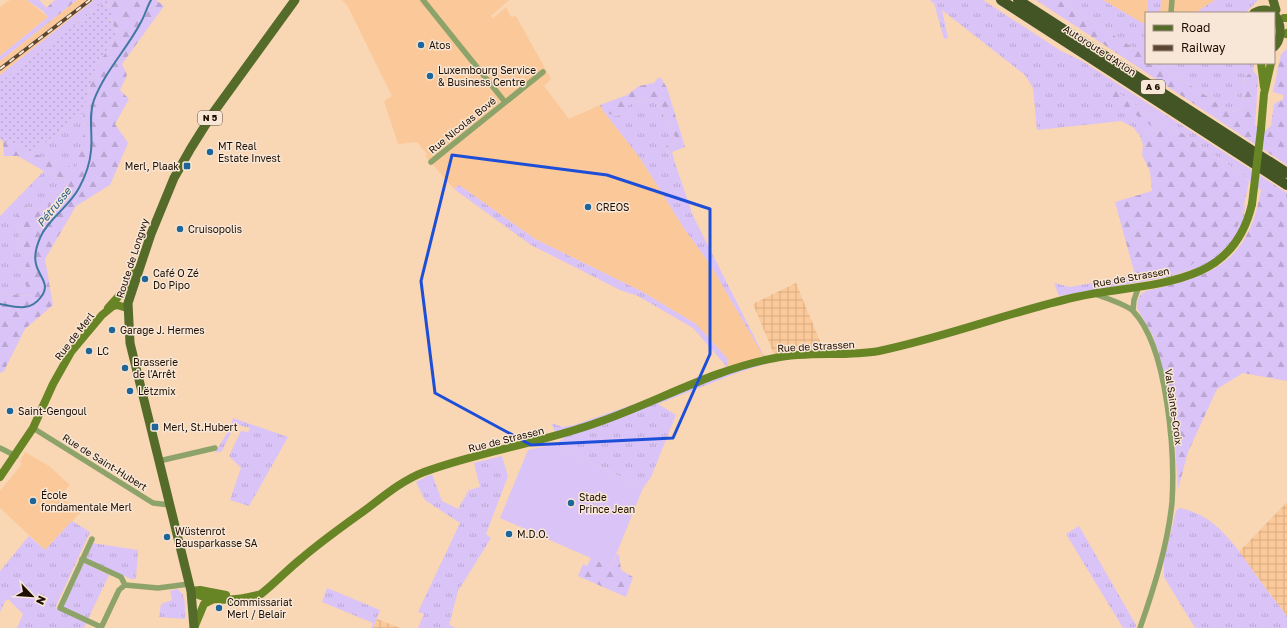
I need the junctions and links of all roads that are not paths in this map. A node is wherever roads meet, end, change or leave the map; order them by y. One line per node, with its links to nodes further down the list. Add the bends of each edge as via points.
1 (295, 0): 22 (main road, Route de Longwy / N 5, via 213,113 191,148 166,198)
2 (423, 0): 18 (street, Rue Nicolas Bové)
3 (1001, 0): 21 (highway, Autoroute d'Arlon / A 6)
4 (1018, 0): 20 (highway, Autoroute d'Arlon / A 6)
5 (1172, 0): 10 (street)
6 (1263, 0): 9 (main road)
7 (1273, 0): 8 (main road)
8 (1276, 10): 9 (main road); 11 (main road)
9 (1257, 11)
10 (1171, 12)
11 (1285, 18): 12 (main road)
12 (1286, 33): 13 (main road)
13 (1275, 48)
14 (1261, 64): 17 (main road, Rue de Strassen)
15 (1271, 64): 17 (main road, Rue de Strassen)
16 (543, 72): 18 (street, Rue Nicolas Bové)
17 (1264, 94): 23 (main road, Rue de Strassen, bridge, via 1252,204 1242,234 1234,246 1216,262 1186,276)
18 (505, 102): 19 (street, Rue Nicolas Bové)
19 (431, 162)
20 (1287, 173)
21 (1287, 185)
22 (146, 248): 25 (main road, Route de Longwy / N 5); 27 (main road, N 5, via 128,286)
23 (1138, 286): 24 (main road, Rue de Strassen); 26 (street)
24 (1092, 294): 26 (street); 39 (main road, Rue de Strassen, via 861,354 792,356 761,360 556,437 420,473 399,485 319,544 261,594 249,598)
25 (127, 308): 27 (main road, Rue de Merl, via 117,305); 32 (main road, Route de Longwy / N 5, via 130,342)
26 (1133, 310): 43 (street, Val Sainte-Croix, via 1152,344 1163,383 1171,435 1172,480 1172,503 1163,549)
27 (102, 315): 28 (main road, Rue de Merl, via 62,366)
28 (33, 428): 31 (main road, Rue de Merl); 34 (street, Rue de Saint-Hubert, via 153,503)
29 (0, 448): 31 (street)
30 (215, 448): 32 (street)
31 (16, 456): 33 (main road, Rue de Merl)
32 (159, 461): 34 (main road, Route de Longwy / N 5)
33 (0, 477)
34 (170, 504): 38 (main road, Route de Longwy / N 5)
35 (92, 539): 36 (street)
36 (82, 560): 37 (street, via 121,577); 41 (street, via 60,608)
37 (125, 585): 38 (street); 41 (street, via 119,590)
38 (190, 587): 39 (main road, Rue de Strassen); 40 (main road, Rue de Strassen, via 200,596); 42 (main road, Route de Longwy / N 5)
39 (236, 598): 40 (main road, Rue de Strassen)
40 (214, 599): 42 (main road, via 204,604)
41 (101, 628)
42 (194, 628)
43 (1140, 628)

